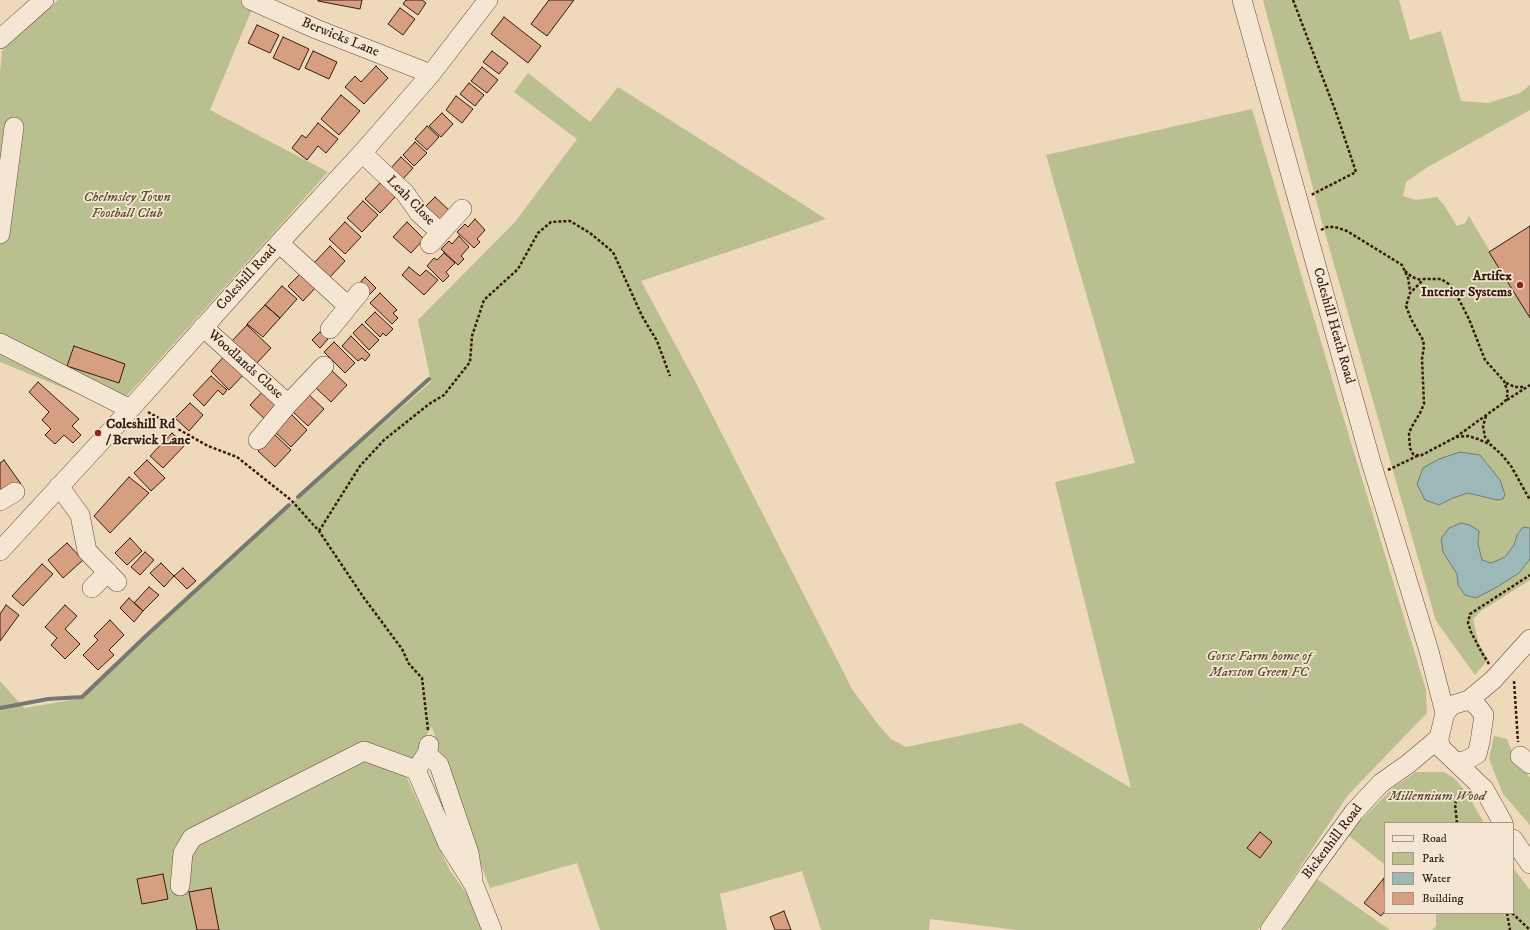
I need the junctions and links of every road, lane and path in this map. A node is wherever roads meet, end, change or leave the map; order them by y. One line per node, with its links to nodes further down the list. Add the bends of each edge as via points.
1 (44, 0): 6 (street)
2 (251, 0): 7 (street, Berwicks Lane, via 316,29)
3 (488, 0): 7 (street, Coleshill Road)
4 (1242, 0): 10 (street, Coleshill Heath Road)
5 (1293, 0): 10 (path, via 1356,172)
6 (0, 39)
7 (431, 74): 9 (street, Coleshill Road)
8 (14, 127): 12 (street)
9 (362, 153): 11 (street, Leah Close, via 405,193 435,238); 14 (street, Coleshill Road)
10 (1298, 202): 13 (street, Coleshill Heath Road)
11 (462, 209)
12 (0, 234)
13 (1308, 236): 15 (path, via 1327,227 1341,228 1402,265); 36 (street, Coleshill Heath Road)
14 (279, 242): 19 (street); 20 (street, Coleshill Road)
15 (1404, 270): 16 (path, via 1412,277); 18 (path, via 1410,284)
16 (1422, 280): 18 (path); 25 (path, via 1441,279 1452,286 1469,319 1485,360)
17 (360, 292): 19 (street)
18 (1410, 293): 35 (path, via 1407,300 1408,312 1424,346 1424,404 1409,434 1410,448)
19 (348, 306): 21 (street)
20 (203, 327): 29 (street, Woodlands Close); 30 (street, Coleshill Road)
21 (330, 329)
22 (0, 343): 30 (street)
23 (324, 366): 29 (street, Woodlands Close)
24 (670, 376): 39 (path, via 657,341 642,316 613,252 570,221 551,222 538,233 518,269 484,300 472,336 470,362 444,395 384,440 360,466)
25 (1504, 381): 27 (path, via 1515,387); 28 (path, via 1508,393)
26 (1530, 385): 27 (path)
27 (1524, 387): 28 (path)
28 (1506, 400): 31 (path)
29 (288, 404): 33 (street, Woodlands Close)
30 (139, 410): 37 (street, Coleshill Road); 39 (path, via 208,446 237,457 291,500)
31 (1487, 415): 32 (path); 34 (path, via 1483,426 1485,437)
32 (1456, 437): 34 (path, via 1468,436); 35 (path)
33 (258, 440)
34 (1491, 445): 38 (path, via 1511,466)
35 (1417, 456): 36 (path)
36 (1375, 476): 44 (street, Coleshill Heath Road)
37 (59, 486): 40 (street, Coleshill Road); 42 (street, via 80,515 87,551 112,577)
38 (1530, 500)
39 (319, 531): 51 (path, via 402,649 409,664 422,678)
40 (0, 551)
41 (1530, 575): 46 (path, via 1470,614 1468,623 1471,632)
42 (92, 588)
43 (1530, 640): 45 (street)
44 (1429, 651): 47 (street, Coleshill Heath Road); 48 (street, Coleshill Heath Road)
45 (1512, 660): 46 (street); 54 (path)
46 (1495, 678): 47 (street); 49 (street)
47 (1465, 701): 48 (street, via 1452,706); 49 (street, via 1477,706)
48 (1445, 713): 50 (street)
49 (1484, 715): 52 (street)
50 (1439, 738): 53 (street, via 1440,746); 55 (street, Bickenhill Road)
51 (428, 750): 56 (street); 63 (street, via 439,765 470,853)
52 (1477, 754): 53 (street, via 1467,760); 58 (street)
53 (1452, 758): 55 (street, Bickenhill Road); 58 (street)
54 (1525, 760)
55 (1408, 764): 68 (street, Bickenhill Road, via 1381,783 1354,812)
56 (416, 770): 63 (street, via 448,844); 64 (street, via 364,751 192,838 183,853)
57 (1463, 782): 59 (path, via 1455,804)
58 (1484, 789): 60 (street)
59 (1457, 822)
60 (1502, 822)
61 (1514, 840): 62 (street)
62 (1530, 864)
63 (474, 885): 67 (street)
64 (180, 886)
65 (1507, 914): 69 (path)
66 (1513, 914): 70 (path)
67 (492, 930)
68 (1270, 930)
69 (1510, 930)
70 (1530, 930)

